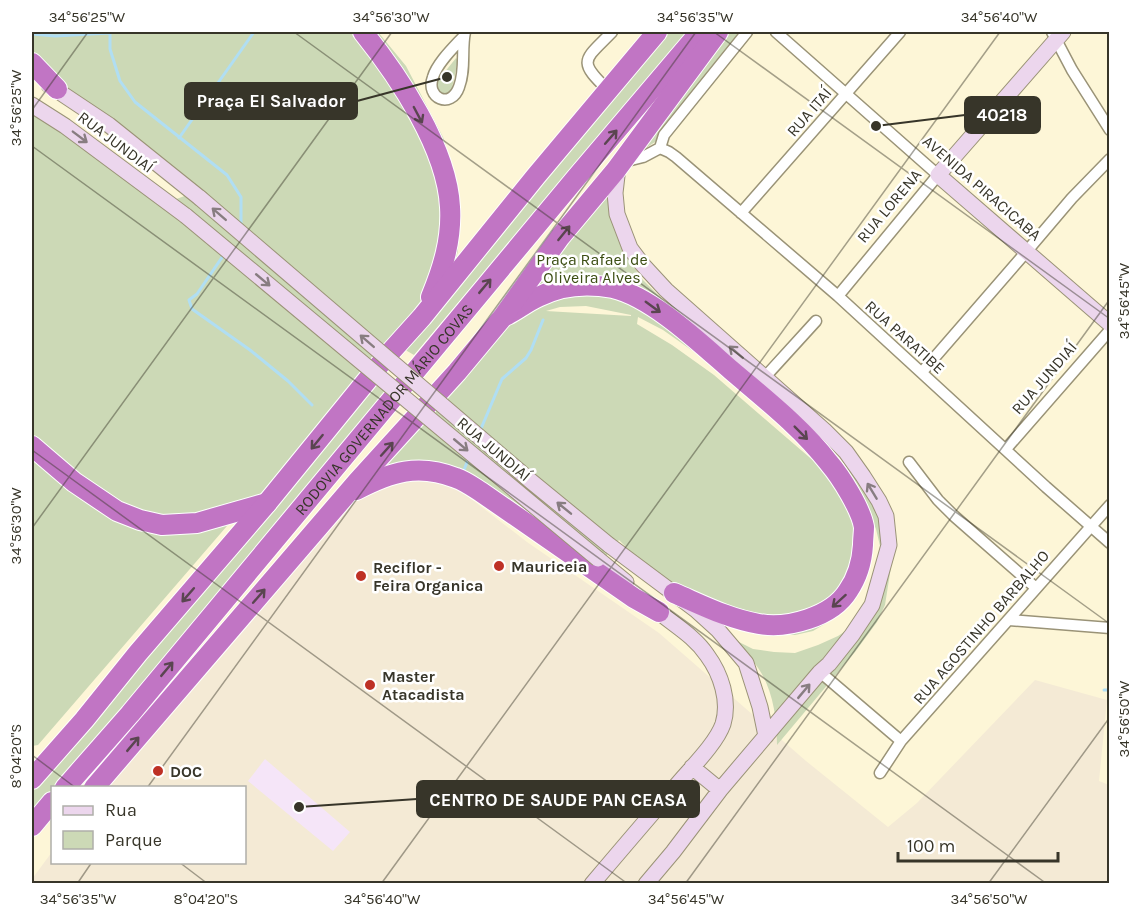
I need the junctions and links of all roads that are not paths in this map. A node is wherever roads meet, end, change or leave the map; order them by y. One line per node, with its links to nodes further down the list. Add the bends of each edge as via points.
1 (363, 32): 25 (highway, one-way to 25, via 414,107 447,184 448,246)
2 (612, 32): 14 (street, via 587,62 592,75)
3 (657, 32): 14 (highway, RODOVIA GOVERNADOR MÁRIO COVAS)
4 (700, 32): 51 (highway, RODOVIA GOVERNADOR MÁRIO COVAS, one-way to 4)
5 (718, 32): 20 (highway)
6 (747, 32): 18 (street, via 664,135)
7 (777, 32): 15 (street, AVENIDA PIRACICABA)
8 (900, 32): 15 (street, RUA ITAÍ)
9 (465, 34): 9 (street, via 433,76 433,93 442,99 451,99 459,88)
10 (1057, 34): 17 (street, via 1072,70); 21 (main road, RUA LORENA)
11 (32, 63): 13 (highway)
12 (32, 75): 13 (main road, RUA JUNDIAÍ)
13 (57, 89): 41 (main road, RUA JUNDIAÍ, one-way to 13, bridge, via 532,482 200,198)
14 (608, 90): 25 (highway, RODOVIA GOVERNADOR MÁRIO COVAS)
15 (846, 93): 21 (street, AVENIDA PIRACICABA); 22 (street, RUA ITAÍ)
16 (32, 105): 42 (main road, RUA JUNDIAÍ, one-way to 42, bridge, via 186,216)
17 (1110, 130)
18 (660, 148): 20 (street); 22 (street, RUA PARATIBE)
19 (1110, 159): 23 (street)
20 (619, 165): 26 (highway, one-way to 20, via 560,237); 31 (main road, one-way to 20, via 666,290 630,248 617,214)
21 (938, 175): 23 (main road, AVENIDA PIRACICABA); 24 (street, RUA LORENA)
22 (741, 213): 24 (street, RUA PARATIBE)
23 (1027, 251): 28 (main road, AVENIDA PIRACICABA); 30 (street)
24 (838, 296): 30 (street, RUA PARATIBE)
25 (422, 317): 36 (highway, RODOVIA GOVERNADOR MÁRIO COVAS, one-way to 36)
26 (502, 318): 35 (highway, one-way to 26); 41 (highway, one-way to 41, via 537,297 580,285 612,288 645,301 783,414 830,464 857,507 864,526 860,566 847,593 817,616 797,623 761,625 733,618)
27 (816, 321): 31 (street)
28 (1110, 324)
29 (1110, 330): 33 (street, RUA JUNDIAÍ)
30 (922, 372): 33 (street, RUA PARATIBE)
31 (765, 377): 45 (main road, one-way to 31, via 872,604 889,545 886,516 846,452)
32 (32, 446): 36 (highway, via 74,482 117,511 140,520 162,525 197,523)
33 (1006, 449): 38 (street, RUA PARATIBE)
34 (909, 462): 40 (street, via 954,516)
35 (346, 495): 42 (highway, via 376,479 412,470 458,478); 52 (highway, one-way to 35)
36 (267, 503): 50 (highway, RODOVIA GOVERNADOR MÁRIO COVAS, one-way to 50)
37 (1110, 505): 38 (street, RUA AGOSTINHO BARBALHO)
38 (1091, 526): 39 (street, RUA PARATIBE); 40 (street, RUA AGOSTINHO BARBALHO)
39 (1110, 543)
40 (1036, 588): 43 (street, RUA AGOSTINHO BARBALHO)
41 (674, 593): 46 (main road, RUA JUNDIAÍ, via 718,630 746,663)
42 (659, 612): 48 (main road, RUA JUNDIAÍ, via 693,638 707,655 726,698 718,736)
43 (1009, 620): 44 (street); 47 (street, RUA AGOSTINHO BARBALHO)
44 (1110, 628)
45 (820, 672): 46 (main road, one-way to 45); 47 (street)
46 (766, 736): 53 (main road)
47 (901, 741): 49 (street, RUA AGOSTINHO BARBALHO)
48 (692, 767): 53 (main road); 58 (main road, RUA JUNDIAÍ)
49 (880, 773)
50 (32, 779)
51 (67, 786)
52 (96, 786)
53 (720, 790): 59 (main road)
54 (51, 803): 56 (highway)
55 (51, 821): 57 (highway)
56 (32, 826)
57 (32, 832)
58 (592, 884)
59 (646, 884)

